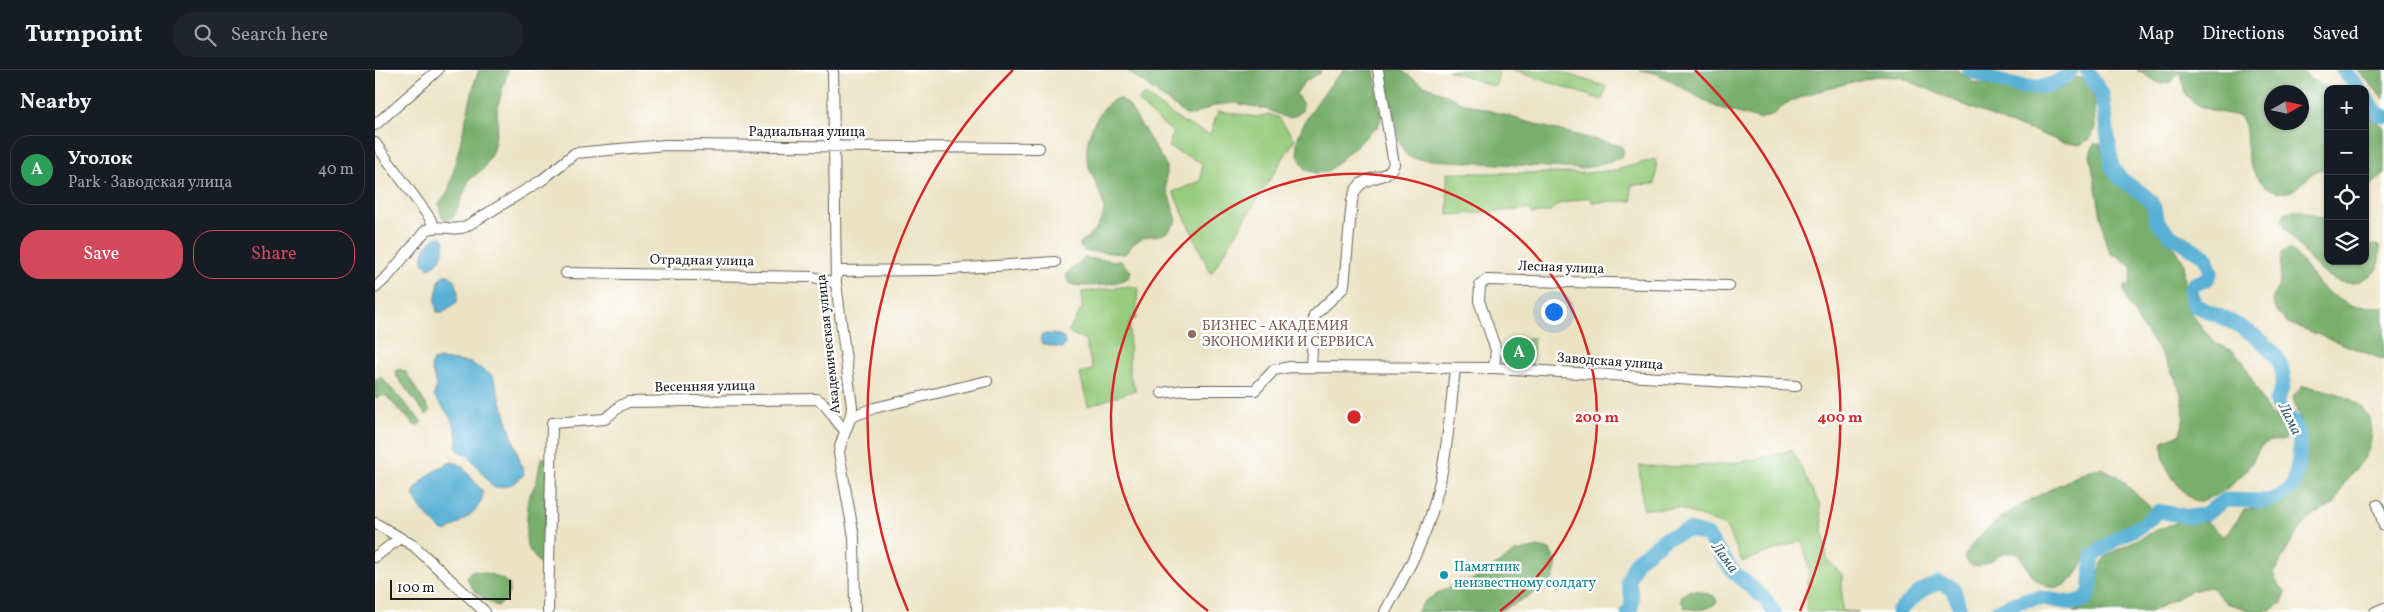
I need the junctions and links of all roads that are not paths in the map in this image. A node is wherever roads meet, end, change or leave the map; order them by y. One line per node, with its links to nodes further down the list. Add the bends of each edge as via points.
1 (438, 70): 4 (street)
2 (833, 70): 6 (street, Академическая улица)
3 (1378, 70): 15 (street, via 1394,164 1387,174 1366,181 1356,189 1344,285 1314,316)
4 (375, 125)
5 (375, 144): 8 (street)
6 (833, 146): 7 (street, Радиальная улица); 8 (street, Радиальная улица, via 665,146 575,153 541,180 465,227); 10 (street, Академическая улица)
7 (1039, 148)
8 (433, 226): 14 (street)
9 (1055, 262): 10 (street, via 936,270)
10 (836, 271): 12 (street, Академическая улица)
11 (566, 273): 12 (street, Отрадная улица, via 813,277)
12 (836, 283): 21 (street, Академическая улица)
13 (1729, 286): 17 (street, Лесная улица, via 1486,280 1480,285 1479,296 1496,350)
14 (375, 288)
15 (1311, 367): 16 (street, Заводская улица); 20 (street, Заводская улица, via 1281,367 1255,390)
16 (1455, 368): 17 (street, Заводская улица); 32 (street, via 1446,450 1431,513 1417,552)
17 (1494, 368): 19 (street, Заводская улица)
18 (987, 381): 21 (street, via 875,408)
19 (1797, 386)
20 (1162, 393)
21 (851, 418): 22 (street, Академическая улица)
22 (845, 430): 30 (street, Весенняя улица, via 837,424 824,403 817,399 628,402 605,419 552,423); 31 (street, Академическая улица, via 839,453 855,537)
23 (2378, 505): 25 (street)
24 (375, 523): 26 (street)
25 (2384, 526)
26 (400, 538): 27 (street); 29 (street, via 430,559)
27 (375, 557)
28 (2384, 608): 33 (street)
29 (482, 611)
30 (549, 612)
31 (855, 612)
32 (1385, 612)
33 (2375, 612)

